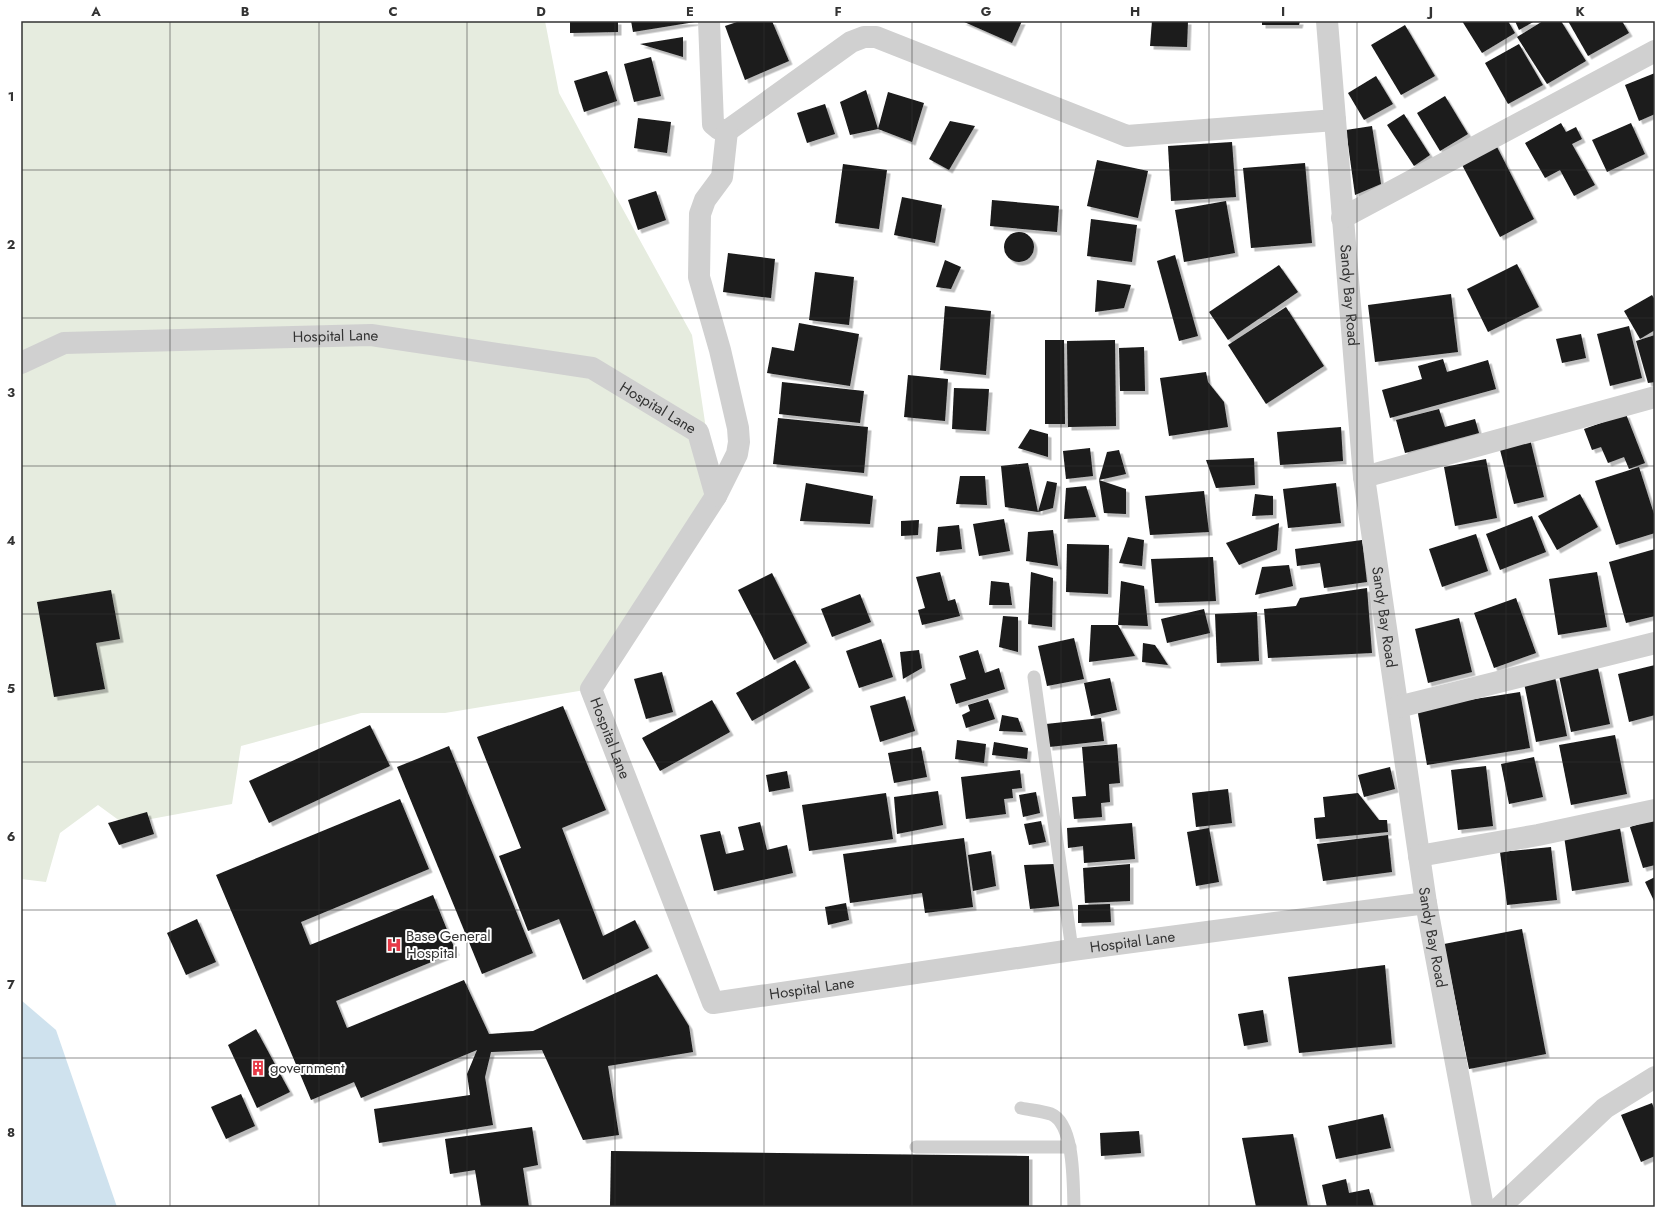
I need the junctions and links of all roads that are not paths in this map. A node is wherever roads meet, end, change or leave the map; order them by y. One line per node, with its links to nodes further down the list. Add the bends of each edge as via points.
1 (709, 21): 5 (street, via 713,124)
2 (1327, 21): 4 (street, Sandy Bay Road)
3 (1655, 51): 6 (street)
4 (1334, 120): 5 (street, via 1127,136 876,37 864,36 851,42); 6 (street, Sandy Bay Road)
5 (727, 131): 10 (street, via 722,177 705,200 700,214 699,277 720,350 739,442 737,454)
6 (1342, 218): 9 (street, Sandy Bay Road)
7 (21, 363): 10 (street, Hospital Lane, via 64,344 371,335 592,368 698,432)
8 (1655, 397): 9 (street)
9 (1364, 477): 13 (street, Sandy Bay Road)
10 (716, 496): 17 (street, Hospital Lane, via 591,689 713,1002)
11 (1655, 643): 13 (street)
12 (1034, 677): 17 (lane)
13 (1398, 706): 15 (street, Sandy Bay Road)
14 (1655, 810): 15 (street, via 1538,835)
15 (1419, 856): 16 (street, Sandy Bay Road)
16 (1426, 903): 17 (street, Hospital Lane); 23 (street, Sandy Bay Road)
17 (1072, 950)
18 (1655, 1077): 24 (street, via 1605,1108)
19 (1021, 1108): 21 (lane, via 1052,1115 1060,1121)
20 (916, 1147): 21 (lane)
21 (1070, 1147): 22 (lane)
22 (1074, 1207)
23 (1483, 1207)
24 (1500, 1207)

